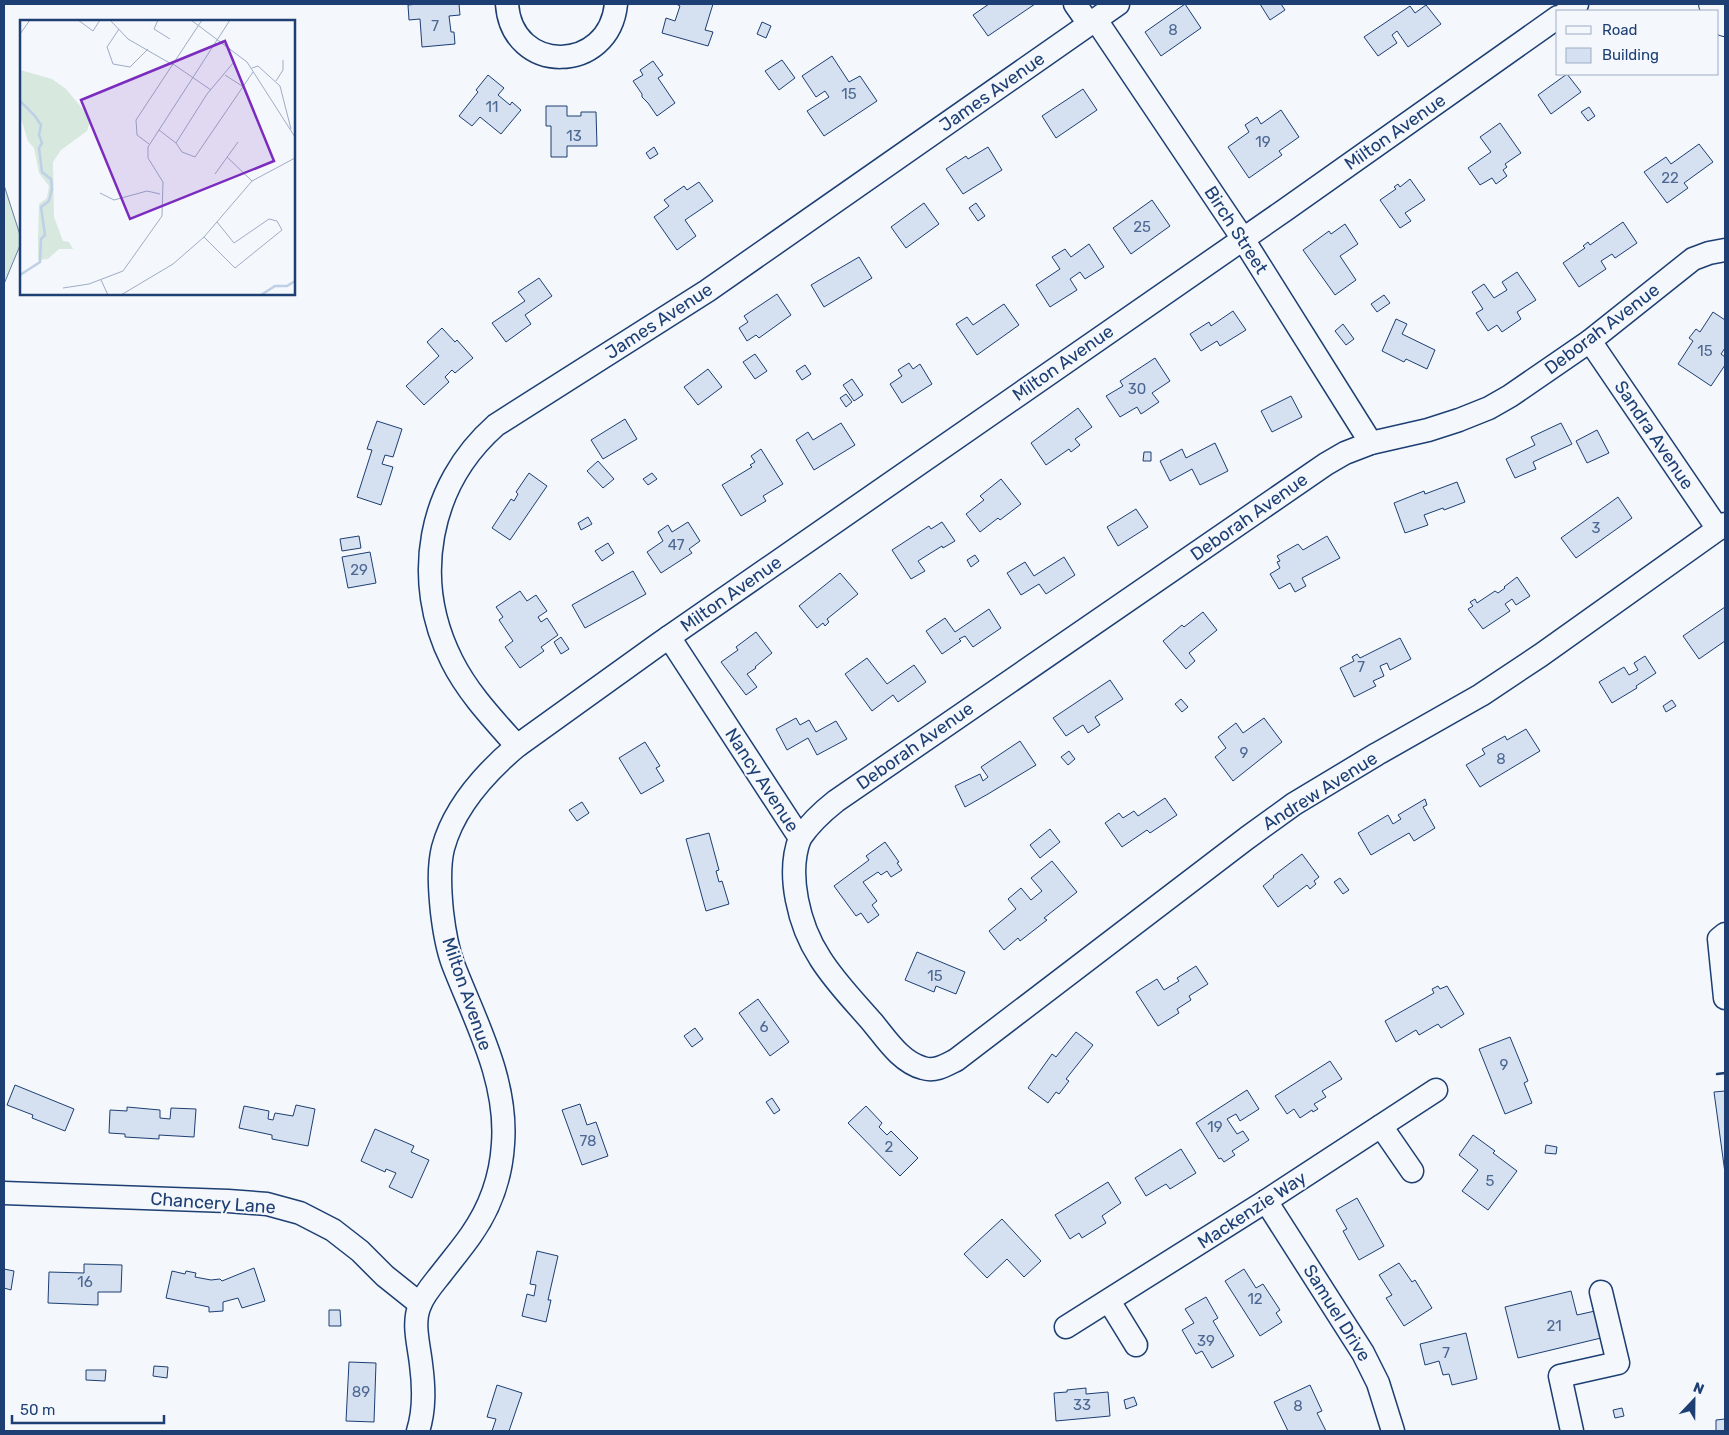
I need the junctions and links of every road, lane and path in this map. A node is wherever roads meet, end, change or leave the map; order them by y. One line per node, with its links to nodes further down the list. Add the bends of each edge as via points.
1 (507, 4): 2 (street, via 510,23 524,44 545,55 567,57 588,51 600,42 613,21)
2 (616, 4)
3 (1075, 4): 6 (street, Birch Street)
4 (1118, 4): 6 (street, James Avenue)
5 (1556, 18): 7 (street, Milton Avenue)
6 (1093, 22): 7 (street, Birch Street); 13 (street, James Avenue, via 707,291 496,425 471,451 456,470 436,520 430,554 434,608 452,662 466,685)
7 (1243, 239): 10 (street, Birch Street); 12 (street, Milton Avenue)
8 (1725, 250): 9 (street, Deborah Avenue, via 1694,259)
9 (1590, 341): 10 (street, Deborah Avenue, via 1489,408 1428,430); 11 (street, Sandra Avenue)
10 (1372, 443): 14 (street, Deborah Avenue, via 1326,464 906,753 821,812)
11 (1722, 527): 17 (street, Andrew Avenue, via 1481,695 1294,804 956,1060 937,1069)
12 (669, 637): 13 (street, Milton Avenue); 14 (street, Nancy Avenue)
13 (516, 746): 25 (street, Milton Avenue, via 473,790 453,822 443,849 440,878 444,927 452,961 484,1040 501,1099 504,1118 500,1166 488,1206 472,1234)
14 (800, 838): 17 (street, Nancy Avenue, via 794,862 795,890 807,932 820,958 892,1046 906,1059)
15 (1722, 936): 16 (street)
16 (1725, 998)
17 (925, 1069)
18 (1436, 1090): 19 (street, Mackenzie Way)
19 (1381, 1126): 20 (street); 22 (street, Mackenzie Way)
20 (1412, 1171)
21 (4, 1193): 25 (street, Chancery Lane, via 267,1204 300,1213 333,1230)
22 (1266, 1201): 24 (street, Mackenzie Way); 29 (street, Samuel Drive, via 1363,1353 1378,1383)
23 (1601, 1292): 30 (street, via 1618,1363 1560,1376)
24 (1109, 1300): 26 (street, Mackenzie Way); 27 (street)
25 (420, 1304): 28 (street, Milton Avenue, via 416,1320 424,1399)
26 (1066, 1327)
27 (1136, 1345)
28 (418, 1431)
29 (1393, 1431)
30 (1572, 1431)

